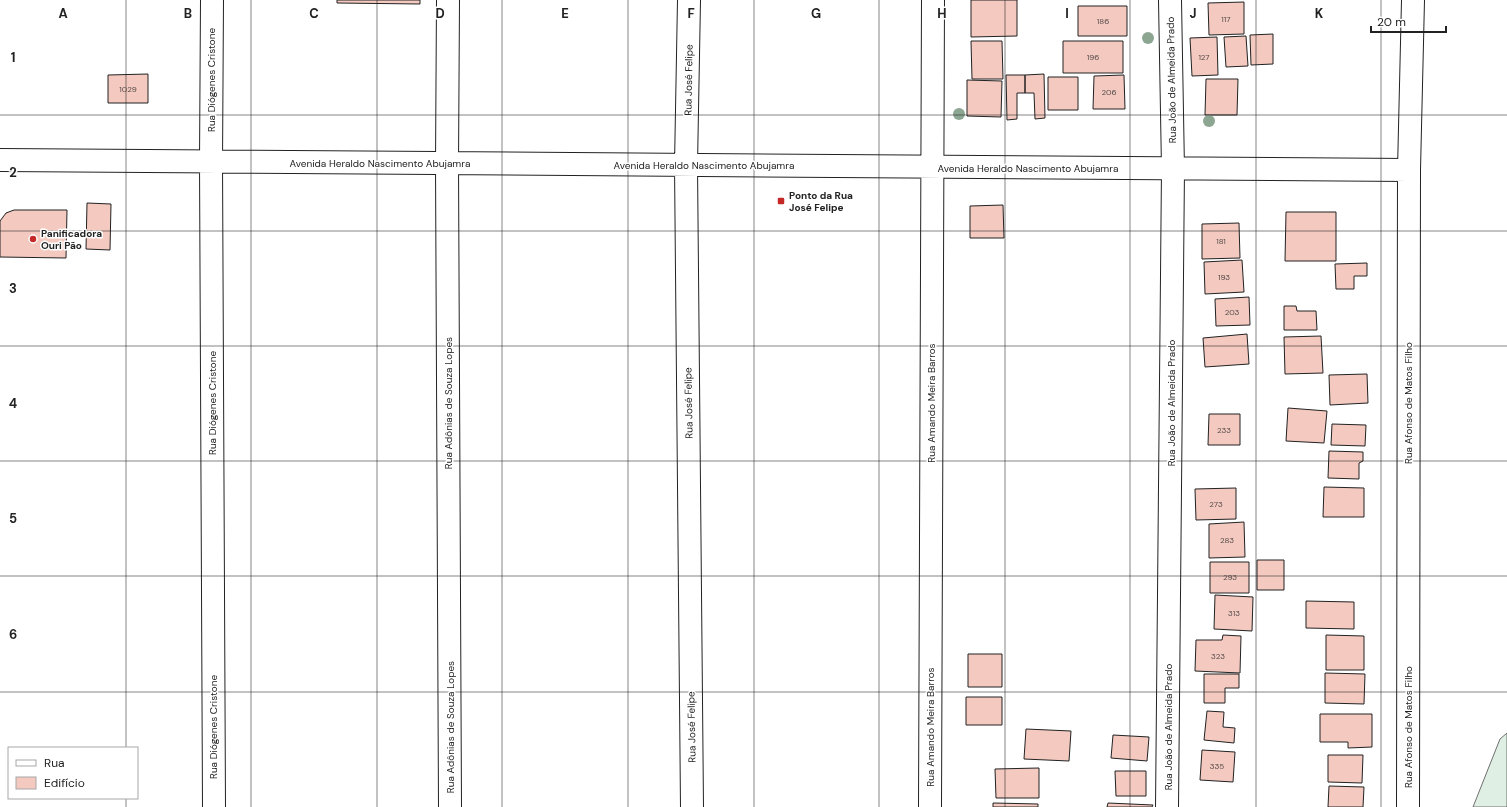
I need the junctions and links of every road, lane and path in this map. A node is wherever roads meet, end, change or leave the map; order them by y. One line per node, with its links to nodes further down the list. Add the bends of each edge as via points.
1 (212, 0): 8 (street, Rua Diógenes Cristone)
2 (448, 0): 9 (street, Rua Adônias de Souza Lopes)
3 (689, 0): 10 (street, Rua José Felipe)
4 (933, 0): 11 (street, Rua Amando Meira Barros)
5 (1170, 0): 12 (street, Rua João de Almeida Prado)
6 (1413, 0): 13 (street, Rua Afonso de Matos Filho)
7 (0, 160): 8 (street, Avenida Heraldo Nascimento Abujamra)
8 (211, 162): 9 (street, Avenida Heraldo Nascimento Abujamra); 14 (street, Rua Diógenes Cristone)
9 (447, 164): 10 (street, Avenida Heraldo Nascimento Abujamra); 15 (street, Rua Adônias de Souza Lopes)
10 (686, 165): 11 (street, Avenida Heraldo Nascimento Abujamra); 16 (street, Rua José Felipe)
11 (932, 167): 12 (street, Avenida Heraldo Nascimento Abujamra); 17 (street, Rua Amando Meira Barros)
12 (1173, 169): 13 (street, Avenida Heraldo Nascimento Abujamra); 18 (street, Rua João de Almeida Prado)
13 (1409, 170): 19 (street, Rua Afonso de Matos Filho)
14 (214, 807)
15 (450, 807)
16 (692, 807)
17 (930, 807)
18 (1167, 807)
19 (1408, 807)

